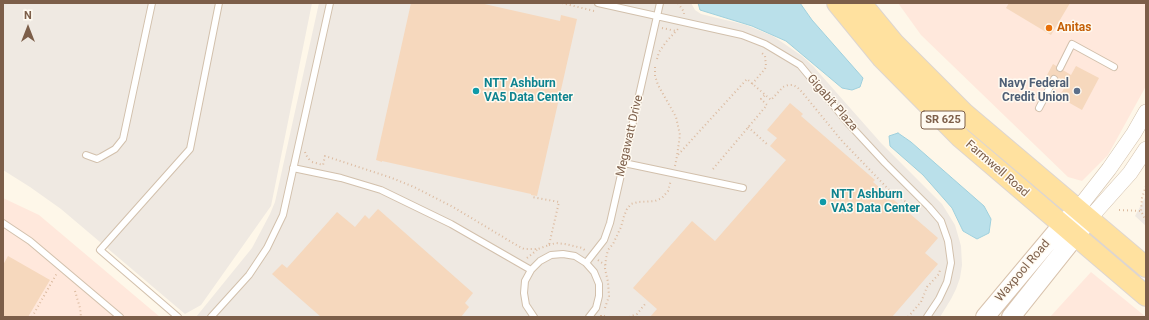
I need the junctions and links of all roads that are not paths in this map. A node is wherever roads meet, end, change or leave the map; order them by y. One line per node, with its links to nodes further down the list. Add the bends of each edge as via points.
1 (152, 3): 15 (lane, via 123,140 102,157 96,159)
2 (219, 3): 27 (lane, via 190,149 100,250)
3 (330, 3): 17 (lane)
4 (598, 3): 8 (lane, Gigabit Plaza)
5 (660, 3): 8 (lane, Megawatt Drive)
6 (838, 3): 21 (main road, Farmwell Road / SR 625, via 882,58 955,132)
7 (861, 3): 19 (main road, Farmwell Road / SR 625, via 894,43 965,114)
8 (657, 16): 16 (lane, Megawatt Drive); 31 (lane, Gigabit Plaza, via 742,35 765,44 800,65 848,123 941,220 948,241 951,263 947,282)
9 (1114, 67): 10 (lane, via 1072,44)
10 (1060, 68)
11 (1054, 78): 12 (lane)
12 (1039, 108)
13 (1146, 112): 19 (street)
14 (1146, 149): 19 (street, via 1130,173)
15 (86, 155)
16 (624, 163): 18 (lane); 22 (lane, Megawatt Drive, via 604,240)
17 (293, 168): 24 (lane, via 381,190 451,224); 28 (lane, via 283,215 268,248 249,275)
18 (743, 188)
19 (1083, 214): 21 (main road, Waxpool Road); 23 (main road, SR 625)
20 (3, 223): 26 (lane, via 30,241)
21 (1068, 230): 25 (main road, SR 625); 32 (main road, Waxpool Road); 33 (main road, Waxpool Road)
22 (586, 263): 24 (lane, via 575,256 551,255); 30 (lane, via 594,272 599,284 596,308)
23 (1146, 268)
24 (531, 270): 29 (lane, via 525,281 524,293 526,305)
25 (1146, 296)
26 (120, 317)
27 (178, 317)
28 (211, 317)
29 (534, 317)
30 (589, 317)
31 (927, 317)
32 (985, 317)
33 (1010, 317)

